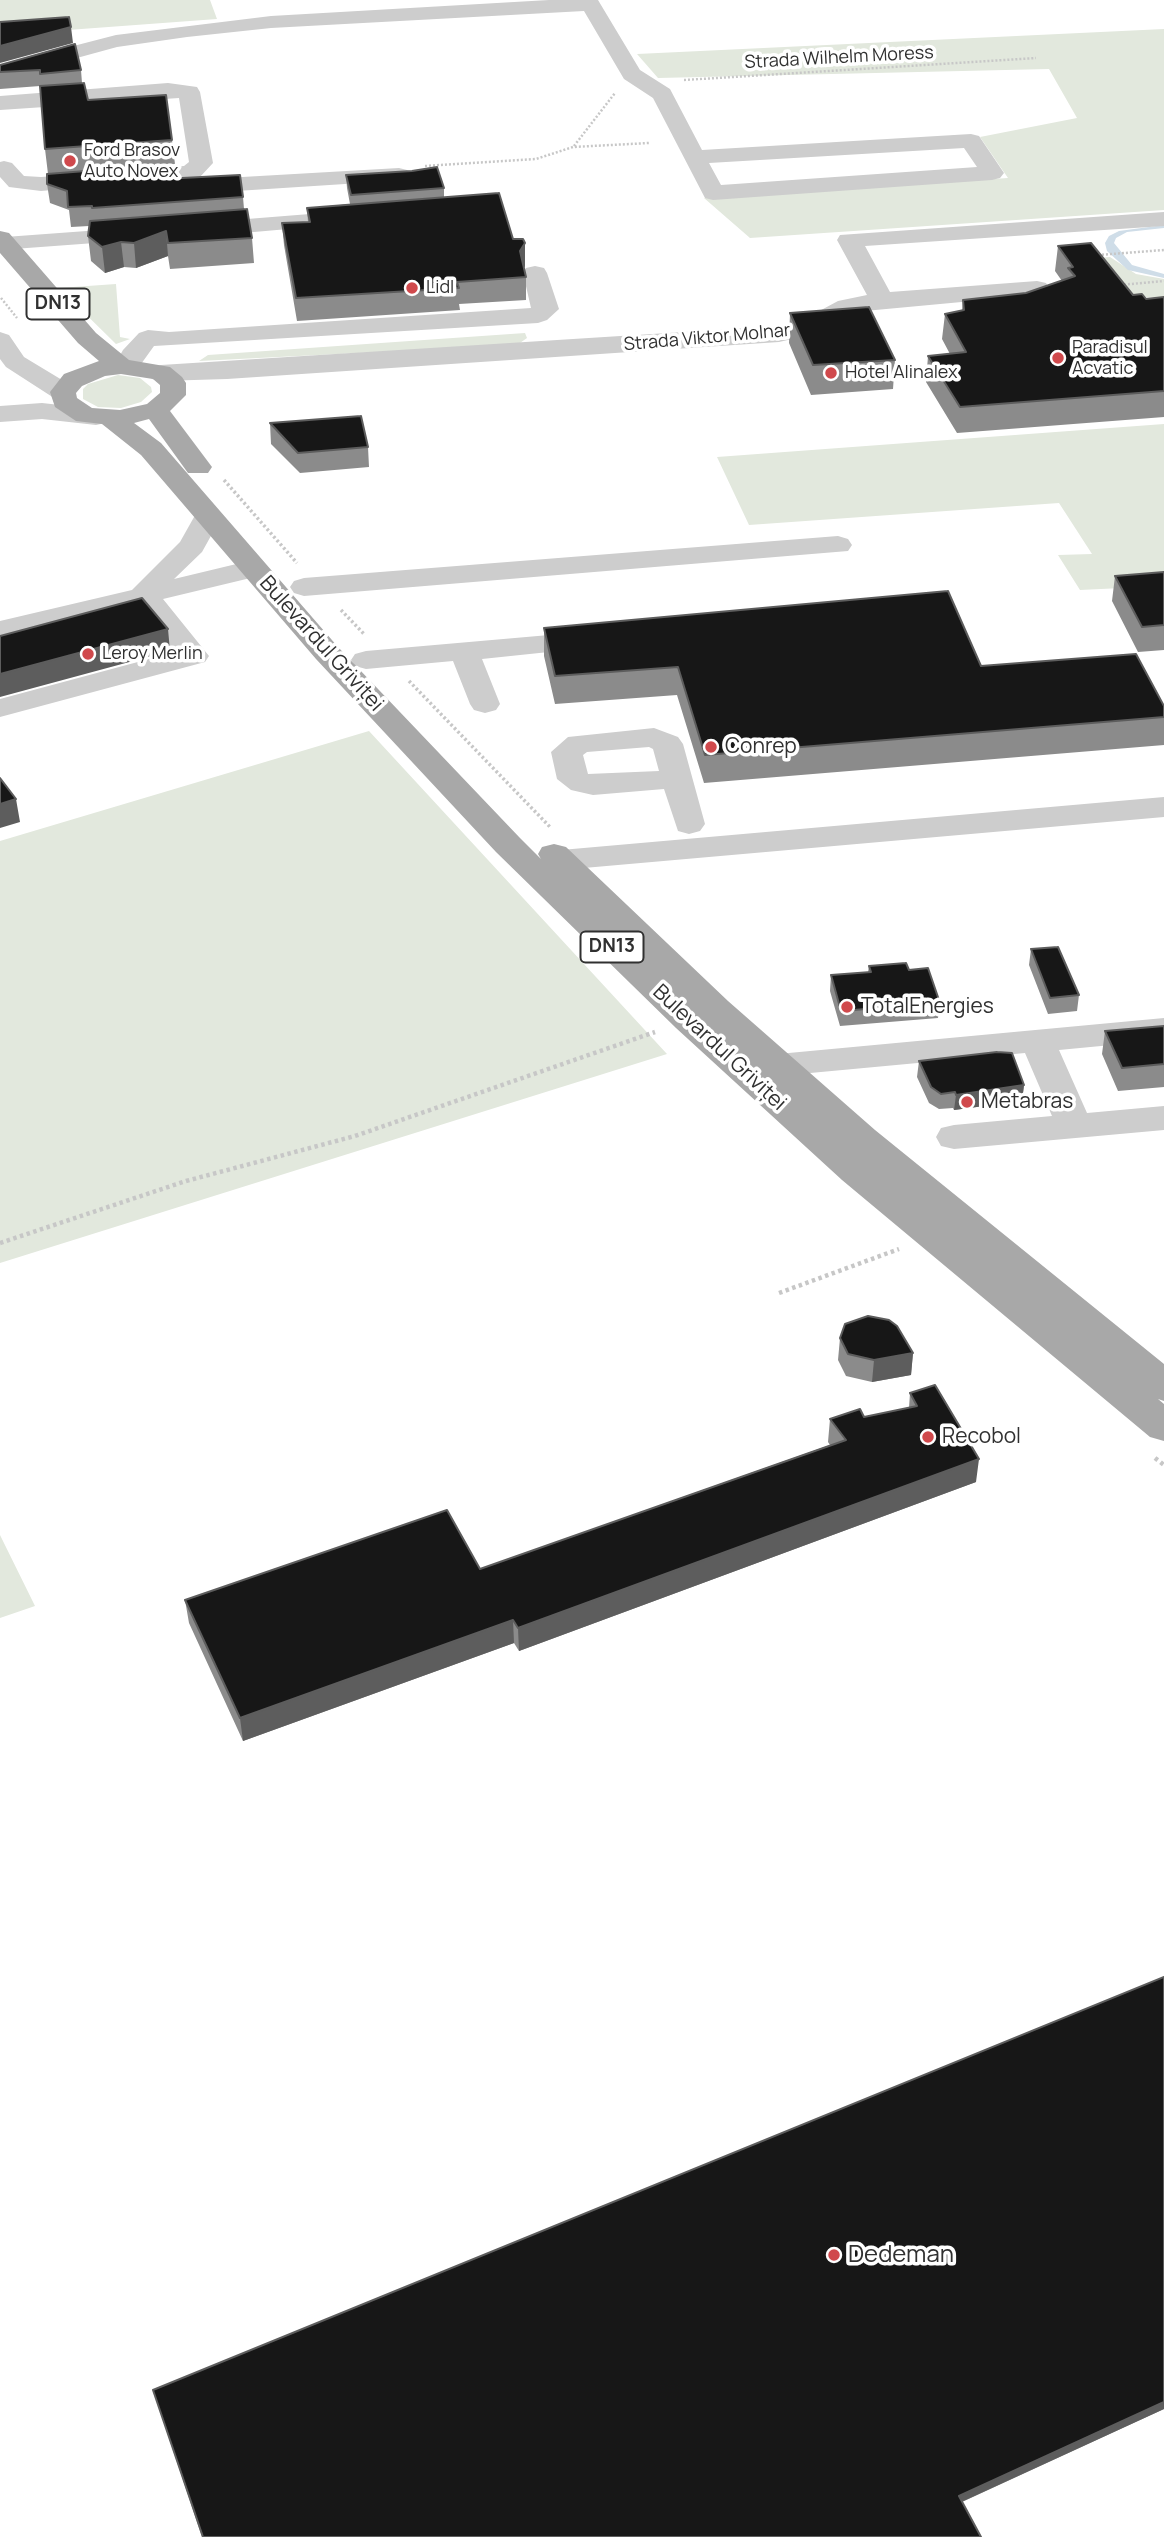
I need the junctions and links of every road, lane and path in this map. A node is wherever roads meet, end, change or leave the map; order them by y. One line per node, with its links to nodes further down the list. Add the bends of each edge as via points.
1 (589, 2): 3 (street, via 187,31 116,41); 4 (street)
2 (1036, 58): 4 (path, Strada Wilhelm Moress)
3 (0, 72)
4 (638, 78): 6 (path, via 573,147); 8 (street, via 662,94)
5 (0, 103): 9 (street, via 189,92 201,163 192,172 181,174 41,184 17,182)
6 (649, 143)
7 (718, 152): 8 (street)
8 (694, 155): 8 (street, via 971,141 992,173 713,193)
9 (1, 164)
10 (412, 174): 13 (street, via 28,207 34,226)
11 (388, 215): 13 (street)
12 (1164, 219): 21 (street, via 849,240)
13 (2, 239): 27 (main road, Bulevardul Griviței / DN13, via 87,338)
14 (1164, 250): 15 (path)
15 (1090, 256)
16 (535, 273): 22 (street, via 546,309)
17 (0, 274): 23 (main road, DN13)
18 (1164, 281): 19 (path)
19 (1112, 285)
20 (1037, 288): 21 (street, Strada Viktor Molnar)
21 (882, 300): 25 (street, Strada Viktor Molnar, via 847,306 805,328 779,334)
22 (538, 315): 25 (street); 27 (street, via 159,339)
23 (37, 318)
24 (0, 340): 26 (street, via 15,362)
25 (551, 351): 27 (street, Strada Viktor Molnar)
26 (68, 379): 27 (main road); 28 (street, via 33,390); 30 (main road, DN13, via 64,401 75,411)
27 (148, 379): 30 (main road); 36 (main road, Bulevardul Griviței, via 178,443 221,495)
28 (0, 391)
29 (0, 414): 30 (street, via 43,411)
30 (103, 418): 32 (main road, Bulevardul Griviței / DN13, via 151,449)
31 (216, 471): 36 (path)
32 (208, 516): 34 (main road, Bulevardul Griviței / DN13); 37 (street, via 192,547)
33 (838, 545): 36 (street)
34 (253, 569): 37 (street); 48 (main road, Bulevardul Griviței / DN13, via 499,835)
35 (89, 583): 37 (street)
36 (311, 587): 41 (main road, Bulevardul Griviței); 41 (path)
37 (136, 596): 38 (street); 43 (street, via 194,656)
38 (0, 630)
39 (629, 638): 40 (street)
40 (464, 651): 41 (street); 42 (street)
41 (377, 659): 47 (main road, Bulevardul Griviței); 47 (path)
42 (485, 704)
43 (0, 708)
44 (677, 779): 46 (street)
45 (1164, 807): 47 (street)
46 (689, 824)
47 (571, 859): 51 (main road, Bulevardul Griviței)
48 (688, 1020): 55 (main road, Bulevardul Griviței / DN13); 56 (path, via 355,1136 186,1181)
49 (1164, 1029): 50 (street)
50 (1037, 1041): 51 (street); 53 (street)
51 (778, 1065): 58 (main road, Bulevardul Griviței)
52 (1164, 1118): 53 (street)
53 (1074, 1126): 54 (street)
54 (954, 1137)
55 (933, 1237): 57 (path); 59 (main road, Bulevardul Griviței / DN13)
56 (0, 1243)
57 (779, 1293)
58 (1164, 1386)
59 (1164, 1426)

